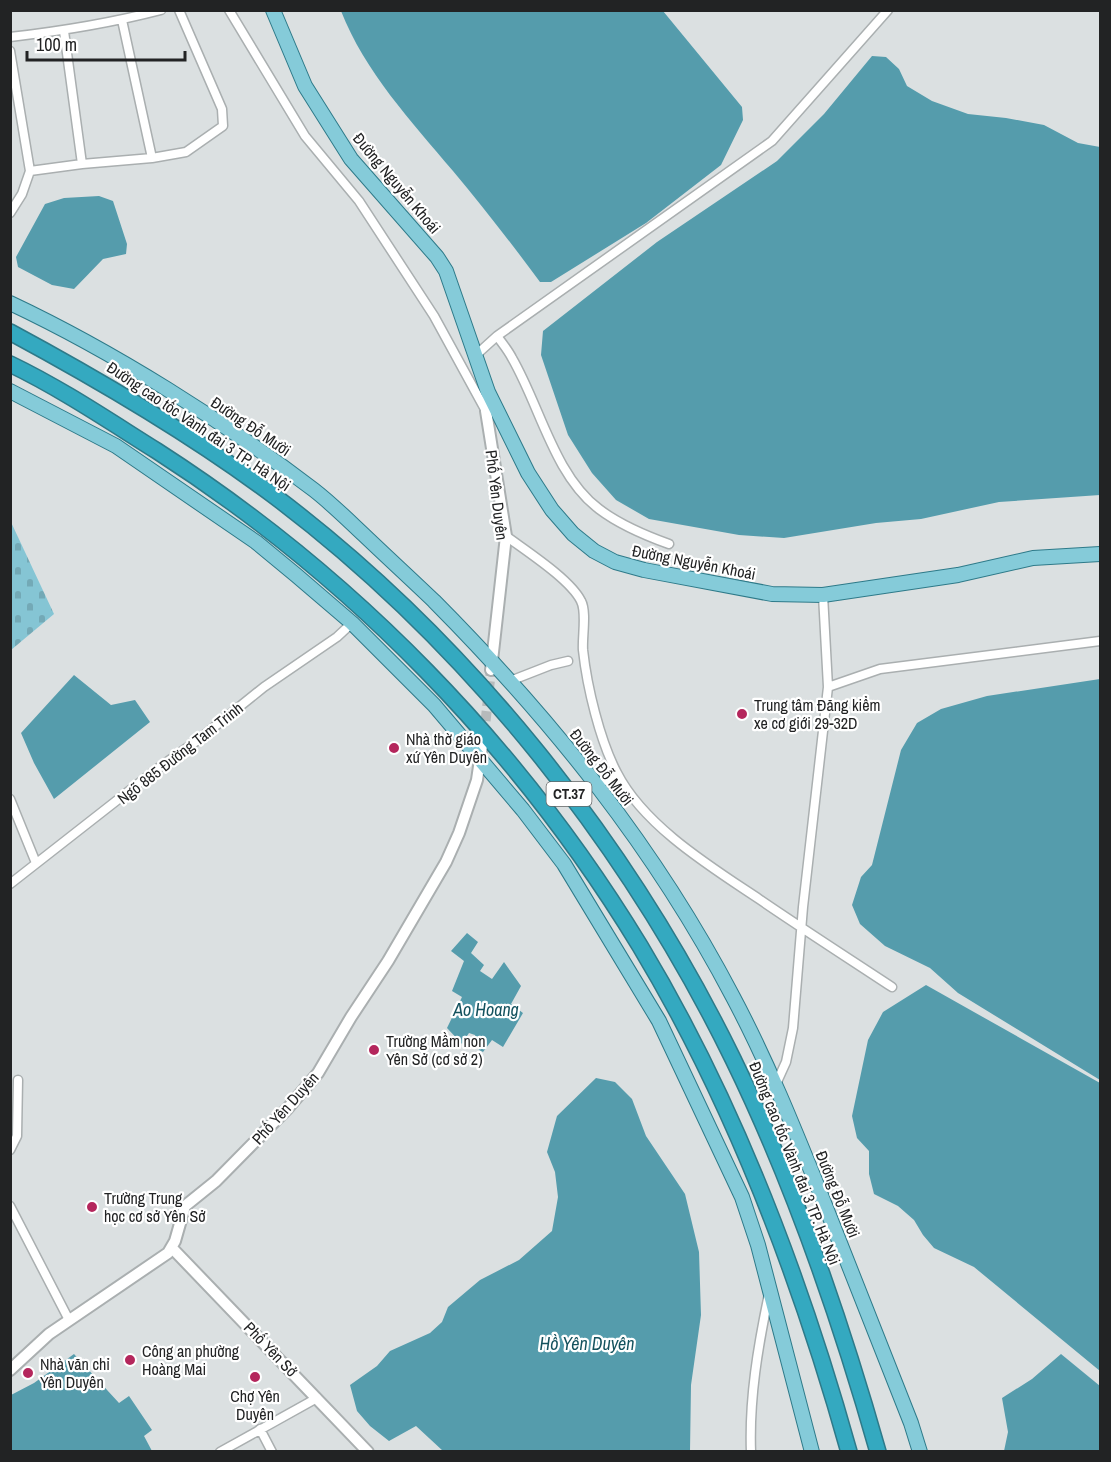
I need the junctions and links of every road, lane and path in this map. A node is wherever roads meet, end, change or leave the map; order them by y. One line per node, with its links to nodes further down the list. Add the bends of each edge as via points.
1 (161, 10): 6 (street)
2 (179, 10): 10 (street, via 222,109 223,126 186,152)
3 (228, 10): 21 (street, via 304,136 359,201 434,316)
4 (273, 10): 17 (main road, Đường Nguyễn Khoái, via 305,86 351,159 447,271)
5 (888, 10): 16 (street, via 772,141)
6 (122, 20): 7 (street); 10 (street)
7 (64, 31): 8 (street); 11 (street)
8 (10, 38)
9 (10, 51): 12 (street)
10 (152, 158): 11 (street)
11 (82, 164): 12 (street)
12 (30, 171): 13 (street)
13 (10, 213)
14 (10, 303): 29 (main road, Đường Đỗ Mười, via 144,376 240,437 316,492 416,583)
15 (10, 332): 57 (highway, Đường cao tốc Vành đai 3 TP. Hà Nội / CT.37, via 99,379 273,495 397,600 540,757 595,829 662,929 733,1059 828,1290)
16 (497, 336): 17 (street); 23 (street, via 579,490 614,520)
17 (477, 355): 20 (main road, Đường Nguyễn Khoái)
18 (10, 364): 56 (highway, CT.37, via 80,402 180,466 320,571 462,707 526,784 609,897 664,989 708,1074 760,1191 801,1299)
19 (10, 391): 26 (main road, via 116,446 177,486 256,542)
20 (488, 392): 21 (street, Phố Yên Duyên); 25 (main road, Đường Nguyễn Khoái, via 528,473 552,510 594,551 644,570 772,594)
21 (486, 411): 22 (street, Phố Yên Duyên)
22 (506, 536): 29 (street, Phố Yên Duyên); 34 (street, via 549,569 582,602 588,682)
23 (669, 544)
24 (1101, 554): 25 (main road, Đường Nguyễn Khoái, via 1033,558 958,575)
25 (823, 595): 31 (street)
26 (352, 623): 33 (main road, via 434,705); 37 (street, Ngõ 885 Đường Tam Trinh)
27 (1101, 641): 31 (street, via 880,669)
28 (568, 661): 30 (street)
29 (491, 665): 30 (main road, Đường Đỗ Mười)
30 (510, 681): 35 (main road, Đường Đỗ Mười)
31 (828, 687): 39 (street)
32 (483, 739): 33 (street, Phố Yên Duyên)
33 (481, 759): 45 (street, Phố Yên Duyên, via 471,799 446,862 318,1073 216,1180 185,1206); 46 (main road, via 564,864 659,1022 742,1197)
34 (617, 774): 35 (street); 39 (street, via 657,824 685,849)
35 (597, 785): 42 (main road, Đường Đỗ Mười, via 683,908)
36 (10, 799): 37 (street)
37 (36, 863): 38 (street, Ngõ 885 Đường Tam Trinh)
38 (10, 884)
39 (802, 928): 40 (street); 42 (street, via 790,1046)
40 (892, 987)
41 (18, 1080): 43 (street, via 17,1136)
42 (776, 1084): 58 (main road, Đường Đỗ Mười)
43 (10, 1150)
44 (10, 1206): 47 (street)
45 (172, 1248): 47 (street); 49 (street, Phố Yên Sở)
46 (770, 1289): 54 (street, via 751,1410); 55 (main road)
47 (69, 1320): 48 (street)
48 (10, 1370)
49 (317, 1398): 50 (street); 53 (street, Phố Yên Sở)
50 (260, 1429): 51 (street); 52 (street)
51 (220, 1452)
52 (272, 1452)
53 (368, 1452)
54 (751, 1452)
55 (812, 1452)
56 (849, 1452)
57 (878, 1452)
58 (920, 1452)

